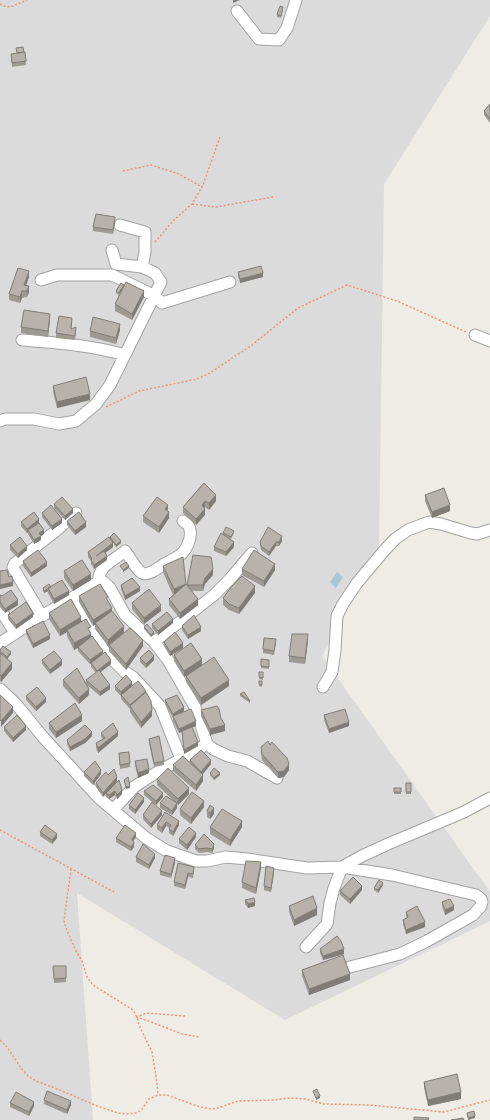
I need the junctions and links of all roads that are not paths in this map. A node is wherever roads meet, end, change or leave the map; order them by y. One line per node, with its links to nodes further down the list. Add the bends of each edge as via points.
1 (296, 0): 2 (street, via 287,28 279,40 259,39)
2 (237, 11)
3 (120, 225): 5 (street, via 145,232)
4 (112, 250): 5 (street, via 116,264)
5 (142, 267): 8 (street, via 155,273 161,282)
6 (41, 280): 8 (street, via 57,275 112,275)
7 (230, 282): 8 (street, via 162,303)
8 (155, 296): 12 (street)
9 (475, 335): 11 (street)
10 (22, 340): 12 (street, via 66,343)
11 (490, 341)
12 (125, 355): 13 (street, via 110,385 96,404 76,422 59,424 34,420)
13 (0, 420)
14 (76, 513): 21 (street, via 14,566)
15 (183, 520): 18 (street, via 190,532 188,544 180,556 146,574 137,569 125,551 104,566)
16 (490, 530): 25 (street, via 478,534 429,522 408,530 395,539 357,583 337,616 332,672)
17 (252, 554): 23 (street, via 214,595)
18 (99, 582): 19 (street); 23 (street, via 106,584 125,615)
19 (75, 596): 21 (street); 28 (street, via 104,651 160,706)
20 (0, 609): 22 (street)
21 (42, 616): 22 (street)
22 (15, 634): 24 (street)
23 (154, 642): 27 (street, via 168,660 195,707)
24 (0, 643)
25 (323, 687)
26 (0, 689): 31 (street, via 99,798)
27 (207, 744): 28 (street); 29 (street, via 228,756 247,761)
28 (181, 759): 31 (street, via 134,787)
29 (277, 778)
30 (490, 798): 32 (street)
31 (113, 810): 32 (street, via 146,838 167,851 196,861 226,857 307,868)
32 (342, 867): 33 (street, via 392,875 476,895); 34 (street, via 332,895 327,924)
33 (486, 902): 35 (street, via 462,922 412,949)
34 (306, 947)
35 (350, 967)

